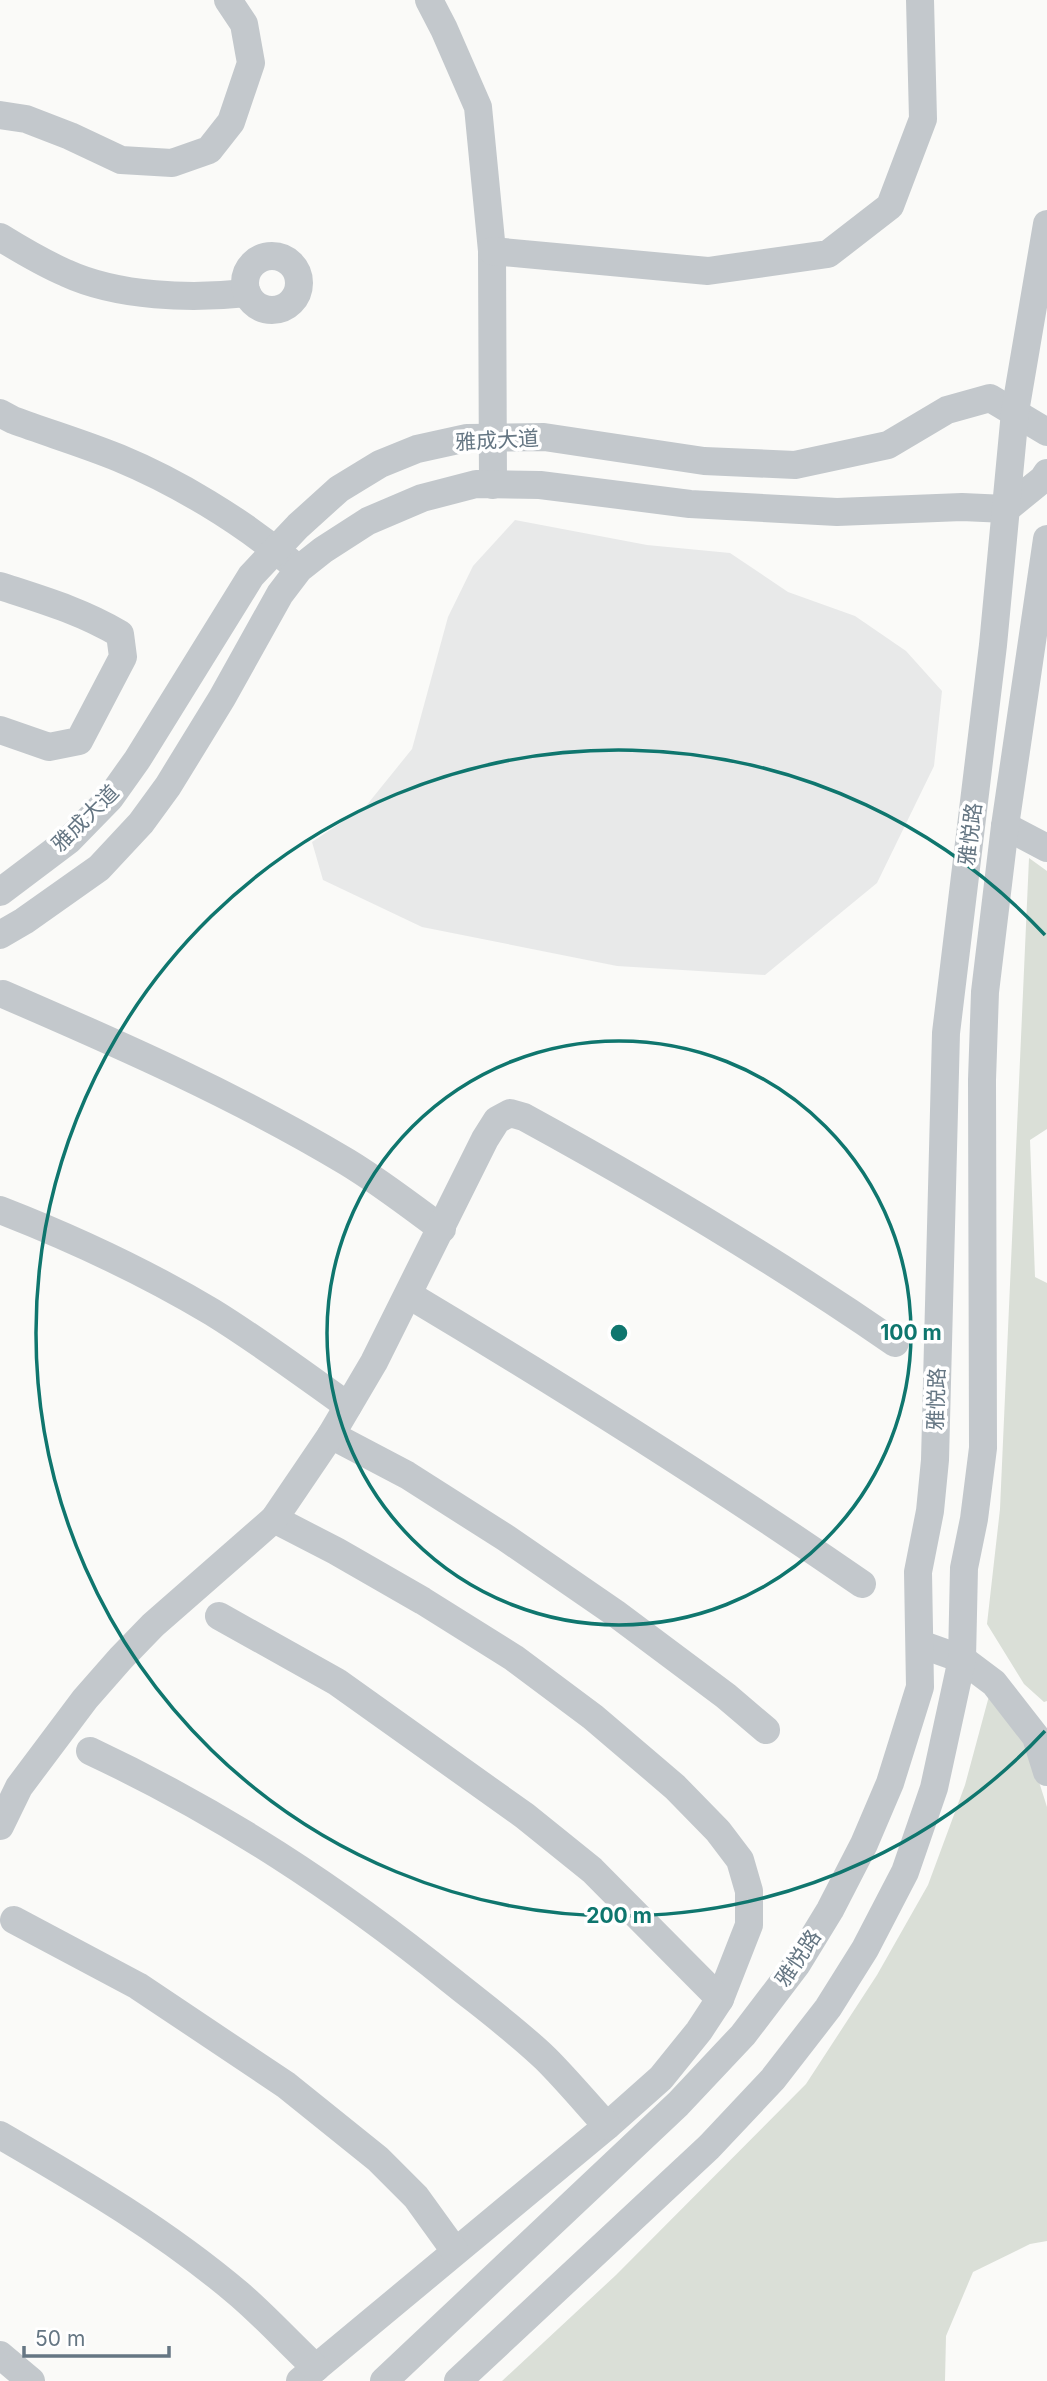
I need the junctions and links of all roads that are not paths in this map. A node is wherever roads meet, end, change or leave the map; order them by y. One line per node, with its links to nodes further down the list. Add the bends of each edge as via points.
1 (228, 0): 4 (street, via 244,24 251,63 231,122 209,150 172,163 121,160 37,123)
2 (429, 0): 7 (street, via 478,107)
3 (920, 0): 7 (street, via 923,119 890,206 828,254 708,271)
4 (0, 115)
5 (1047, 224): 9 (street, 雅悦路)
6 (0, 237): 8 (street, via 69,275 126,291 216,296)
7 (492, 251): 12 (street)
8 (247, 293)
9 (1015, 412): 11 (street, 雅成大道); 12 (street, 雅成大道, via 990,398 947,410 888,445 795,466 705,461 544,437); 15 (street, 雅悦路)
10 (0, 413): 17 (street, via 164,479)
11 (1047, 432)
12 (492, 437): 14 (street); 17 (street, 雅成大道, via 417,449 380,464 340,489)
13 (1047, 473): 15 (street)
14 (493, 485): 15 (street, via 540,485 690,504 837,512); 18 (street, via 476,484 422,498 379,517)
15 (1006, 509): 35 (street, 雅悦路, via 946,1033 934,1460 918,1572)
16 (1047, 539): 21 (street, 雅悦路)
17 (275, 549): 18 (street); 23 (street, 雅成大道, via 251,576 110,798 69,840)
18 (299, 569): 24 (street, via 141,823 99,868)
19 (0, 586): 20 (street, via 98,621 120,634 123,657 79,741 49,747)
20 (0, 730)
21 (1005, 826): 22 (street); 36 (street, 雅悦路, via 985,992 983,1448 964,1568)
22 (1047, 848)
23 (0, 892)
24 (0, 935)
25 (3, 994): 27 (street, via 166,1065 274,1120 349,1163)
26 (0, 1210): 30 (street, via 133,1270 211,1312)
27 (442, 1229): 28 (street); 29 (street, via 485,1139 497,1120 510,1113 637,1179 808,1283)
28 (409, 1295): 30 (street); 33 (street, via 634,1432)
29 (895, 1343)
30 (348, 1406): 31 (street)
31 (331, 1435): 32 (street); 37 (street, via 407,1475 506,1538 615,1613)
32 (274, 1519): 41 (street, via 153,1625); 44 (street, via 423,1601 514,1658 593,1717 675,1787 718,1831 740,1860 749,1891 749,1925)
33 (862, 1584)
34 (219, 1616): 44 (street, via 337,1682 525,1816 592,1870)
35 (920, 1644): 36 (street); 51 (street, 雅悦路, via 920,1688 891,1783 830,1910 797,1964 743,2035 678,2104)
36 (962, 1659): 38 (street, via 994,1683); 52 (street, 雅悦路, via 934,1788 905,1872 828,2008 773,2079 709,2147)
37 (766, 1730)
38 (1041, 1732): 40 (street)
39 (90, 1751): 45 (street, via 158,1783 331,1889 545,2059)
40 (1047, 1772)
41 (9, 1782): 42 (street)
42 (0, 1826)
43 (14, 1920): 47 (street, via 138,1986 286,2085 388,2169 416,2197)
44 (720, 1999): 45 (street, via 661,2078)
45 (607, 2126): 47 (street)
46 (0, 2135): 49 (street, via 90,2187 239,2294)
47 (455, 2251): 49 (street)
48 (0, 2355): 50 (street)
49 (308, 2374)
50 (31, 2381)
51 (384, 2381)
52 (458, 2381)

